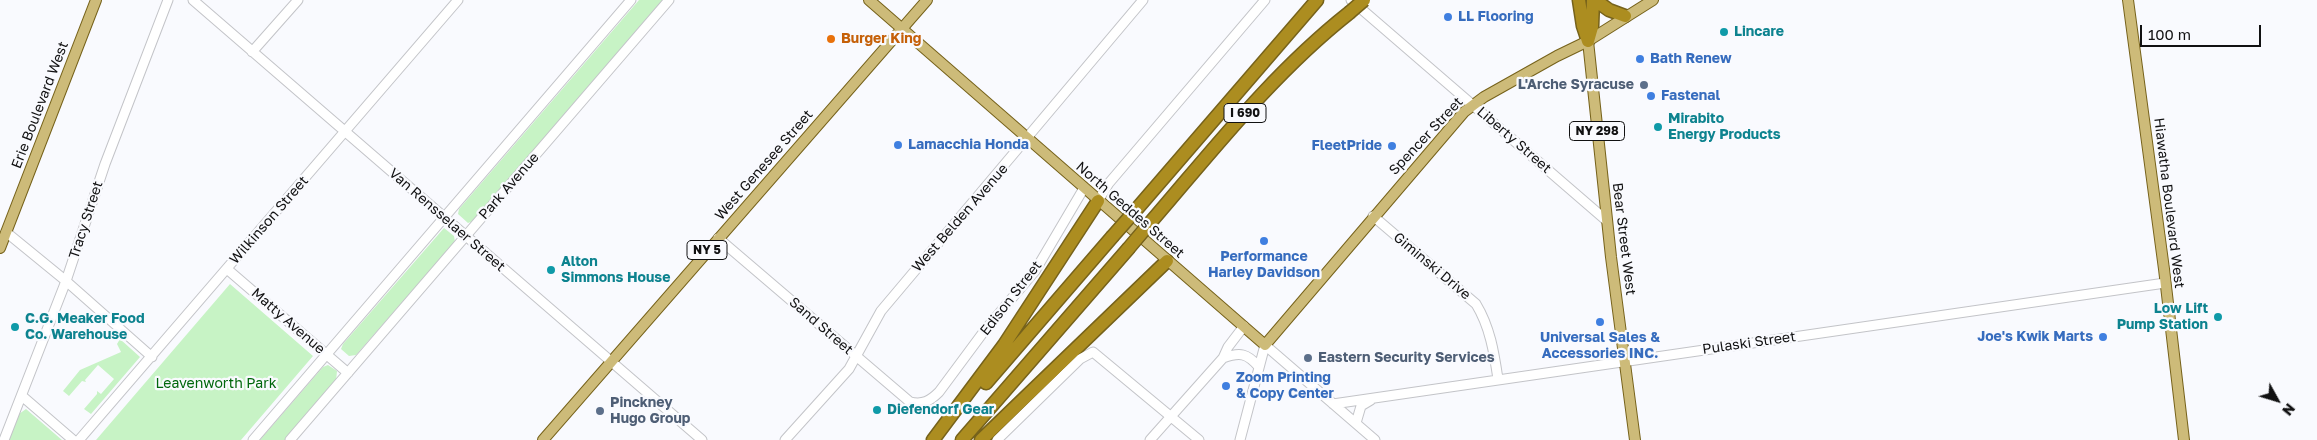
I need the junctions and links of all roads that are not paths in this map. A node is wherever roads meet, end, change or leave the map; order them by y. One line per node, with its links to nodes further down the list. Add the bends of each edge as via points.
1 (96, 0): 31 (main road, Erie Boulevard West)
2 (168, 0): 37 (street, Tracy Street, via 105,164)
3 (193, 0): 22 (street, Van Rensselaer Street)
4 (298, 0): 22 (street)
5 (458, 0): 24 (street, Wilkinson Street)
6 (631, 0): 29 (street, Park Avenue)
7 (670, 0): 32 (street, Park Avenue)
8 (869, 0): 20 (main road, North Geddes Street)
9 (927, 0): 20 (main road, West Genesee Street / NY 5)
10 (1143, 0): 25 (street, West Belden Avenue)
11 (1265, 0): 27 (street)
12 (1317, 0): 64 (highway, I 690, bridge)
13 (1364, 0): 18 (highway, I 690, bridge)
14 (1580, 0): 21 (highway, via 1582,26)
15 (1594, 0): 19 (highway); 21 (highway)
16 (1653, 0): 19 (main road, Spencer Street)
17 (2128, 0): 38 (main road, Hiawatha Boulevard West)
18 (1350, 6): 23 (street, Liberty Street); 65 (highway, I 690, bridge, via 1268,87)
19 (1625, 16): 21 (main road, Spencer Street)
20 (903, 29): 25 (main road, North Geddes Street); 33 (main road, West Genesee Street / NY 5)
21 (1588, 41): 23 (main road, Spencer Street); 30 (main road, Bear Street West / NY 298)
22 (252, 52): 24 (street, Van Rensselaer Street)
23 (1473, 104): 28 (main road, Spencer Street); 30 (street, Liberty Street)
24 (344, 132): 29 (street, Van Rensselaer Street); 36 (street, Wilkinson Street)
25 (1027, 138): 26 (main road, North Geddes Street); 42 (street, West Belden Avenue, via 881,311)
26 (1084, 188): 27 (main road, North Geddes Street); 52 (street, Edison Street, via 1022,289)
27 (1098, 201): 35 (main road, North Geddes Street); 64 (highway, via 1004,345)
28 (1373, 216): 40 (main road, Spencer Street); 49 (street, Giminski Drive, via 1476,304 1491,336)
29 (444, 217): 32 (street, Van Rensselaer Street); 41 (street, Park Avenue)
30 (1607, 221): 45 (main road, Bear Street West / NY 298)
31 (6, 232): 34 (main road, Erie Boulevard West); 37 (street)
32 (466, 236): 46 (street, Van Rensselaer Street); 48 (street, Park Avenue)
33 (718, 238): 42 (street, Sand Street); 46 (main road, West Genesee Street / NY 5)
34 (0, 248)
35 (1166, 261): 39 (main road, North Geddes Street); 66 (highway)
36 (227, 269): 41 (street, Matty Avenue); 43 (street, Wilkinson Street)
37 (66, 281): 43 (street); 50 (street, Tracy Street)
38 (2165, 283): 45 (street, Pulaski Street); 73 (main road, Hiawatha Boulevard West)
39 (1244, 326): 40 (main road, North Geddes Street); 44 (street)
40 (1265, 345): 47 (street); 53 (street, North Geddes Street)
41 (326, 354): 48 (street, Matty Avenue); 59 (street, Park Avenue)
42 (857, 356): 52 (street, Sand Street, via 910,402); 63 (street, West Belden Avenue, via 833,388)
43 (152, 357): 58 (street, Wilkinson Street)
44 (1223, 358): 47 (street, via 1244,354); 54 (street)
45 (1625, 360): 49 (street, Pulaski Street); 72 (main road, Bear Street West / NY 298)
46 (610, 361): 61 (main road, West Genesee Street / NY 5); 62 (street, Van Rensselaer Street)
47 (1259, 367): 70 (street)
48 (348, 373): 60 (street, Park Avenue)
49 (1498, 379): 51 (street, Pulaski Street)
50 (22, 396): 56 (street, Tracy Street); 57 (street)
51 (1373, 398): 53 (street, Pulaski Street); 55 (street, via 1361,406)
52 (929, 401)
53 (1333, 404): 55 (street, North Geddes Street)
54 (1170, 417): 67 (street, via 1093,352 1080,359); 68 (street); 69 (street)
55 (1356, 424): 71 (street, North Geddes Street)
56 (4, 440)
57 (73, 440)
58 (79, 440)
59 (253, 440)
60 (290, 440)
61 (543, 440)
62 (702, 440)
63 (785, 440)
64 (934, 440)
65 (962, 440)
66 (981, 440)
67 (997, 440)
68 (1150, 440)
69 (1198, 440)
70 (1240, 440)
71 (1375, 440)
72 (1635, 440)
73 (2184, 440)

